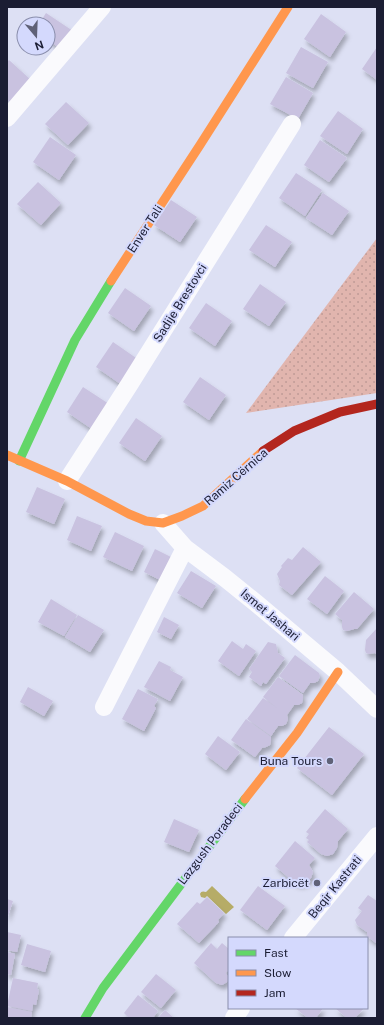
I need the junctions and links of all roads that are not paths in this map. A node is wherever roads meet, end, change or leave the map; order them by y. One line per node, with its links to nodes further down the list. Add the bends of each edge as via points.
1 (102, 7): 3 (street)
2 (288, 7): 7 (street, Enver Tali, via 75,340)
3 (7, 118)
4 (292, 124): 8 (street, Sadije Brestovci)
5 (377, 404): 9 (street, Ramiz Cërnica, via 340,412 294,432 259,454 203,506)
6 (7, 455): 7 (street)
7 (19, 461): 8 (street)
8 (67, 481): 9 (street, via 128,514)
9 (163, 523): 10 (street, Ismet Jashari)
10 (185, 548): 11 (street, Ismet Jashari); 12 (street)
11 (338, 672): 13 (street, Ismet Jashari); 17 (street, Lazgush Poradeci, via 298,733 231,817 103,988)
12 (104, 708)
13 (377, 709)
14 (377, 836): 15 (street, Beqir Kastrati)
15 (295, 937)
16 (240, 1009): 18 (street)
17 (85, 1018)
18 (234, 1018)

